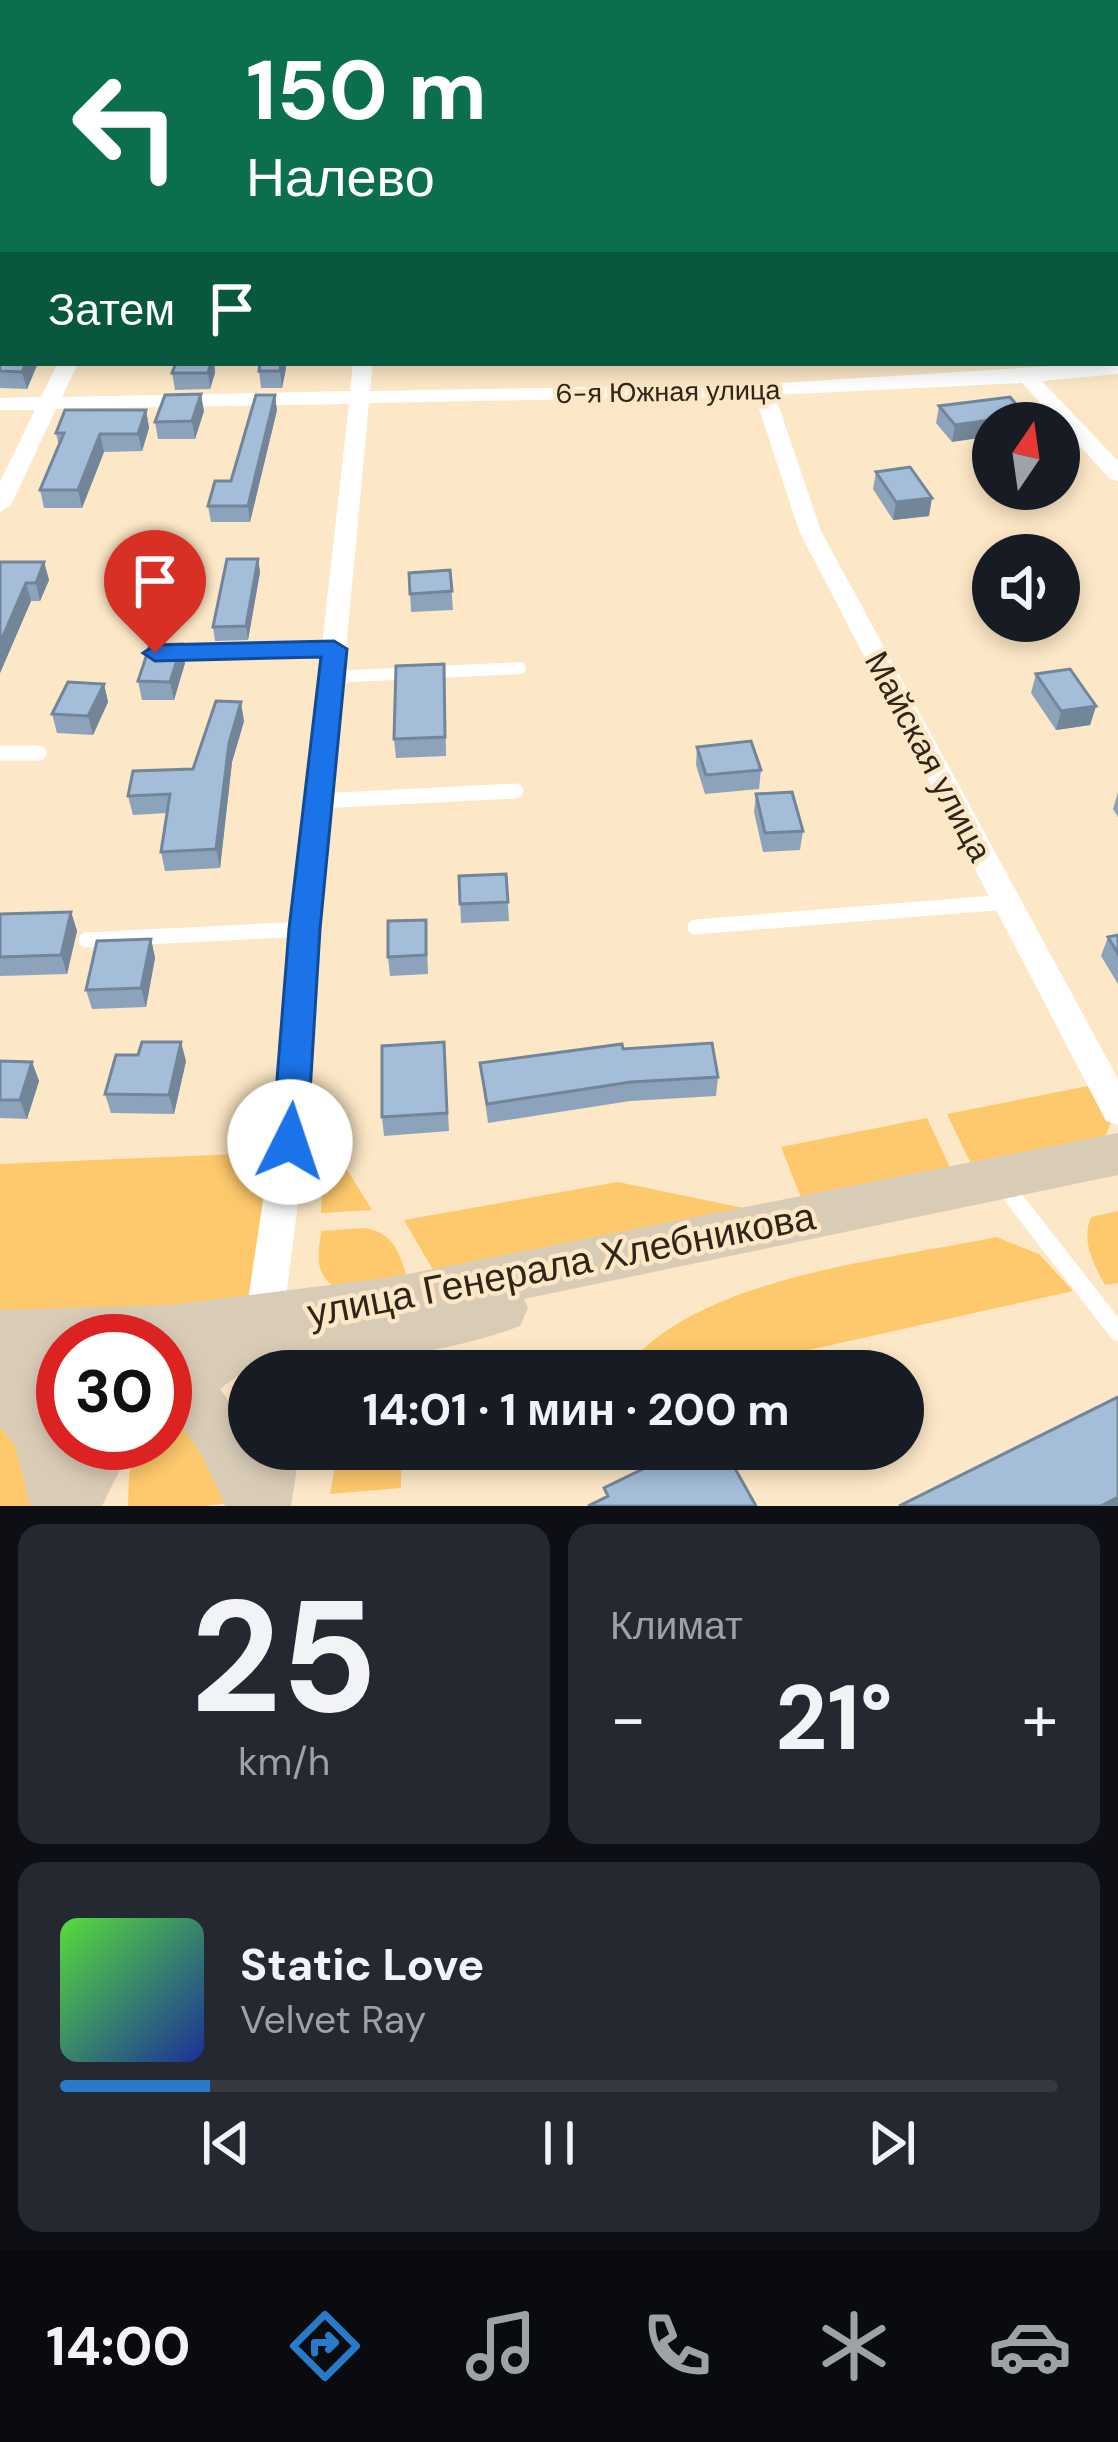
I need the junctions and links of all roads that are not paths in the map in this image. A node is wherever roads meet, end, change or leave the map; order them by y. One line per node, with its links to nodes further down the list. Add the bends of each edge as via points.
1 (67, 366): 11 (street)
2 (363, 366): 9 (street)
3 (668, 366): 8 (street)
4 (1118, 368): 6 (street, 6-я Южная улица)
5 (951, 372): 6 (street, 6-я Южная улица); 7 (street, 6-я Южная улица)
6 (1027, 377): 12 (street)
7 (763, 390): 8 (street, 6-я Южная улица); 21 (street, Майская улица, via 810,531)
8 (676, 392): 9 (street, 6-я Южная улица)
9 (361, 400): 11 (street, 6-я Южная улица); 15 (street)
10 (0, 404): 11 (street, 6-я Южная улица)
11 (48, 405): 13 (street)
12 (1118, 474)
13 (0, 505)
14 (155, 653): 15 (lane)
15 (333, 663): 16 (lane); 20 (street)
16 (520, 668)
17 (0, 753): 18 (lane)
18 (39, 753)
19 (516, 791): 20 (lane)
20 (319, 801): 23 (street)
21 (1007, 902): 22 (lane); 25 (street, Майская улица)
22 (695, 927)
23 (304, 929): 24 (lane); 32 (street, via 290,1142)
24 (86, 940)
25 (1118, 1112)
26 (1118, 1154): 28 (street, улица Генерала Хлебникова)
27 (1118, 1181): 28 (street, улица Генерала Хлебникова)
28 (1006, 1191): 29 (street, улица Генерала Хлебникова); 30 (lane)
29 (392, 1316): 32 (street); 35 (street)
30 (1118, 1332)
31 (0, 1335): 34 (street, улица Генерала Хлебникова)
32 (246, 1337): 33 (street, улица Генерала Хлебникова); 38 (street)
33 (192, 1340)
34 (36, 1342)
35 (346, 1350)
36 (36, 1355): 37 (street, улица Генерала Хлебникова)
37 (0, 1365)
38 (192, 1378)
39 (0, 1385): 43 (street, via 40,1431)
40 (192, 1415): 45 (street)
41 (90, 1470): 44 (street)
42 (266, 1470): 45 (street)
43 (60, 1506)
44 (71, 1506)
45 (258, 1506)

